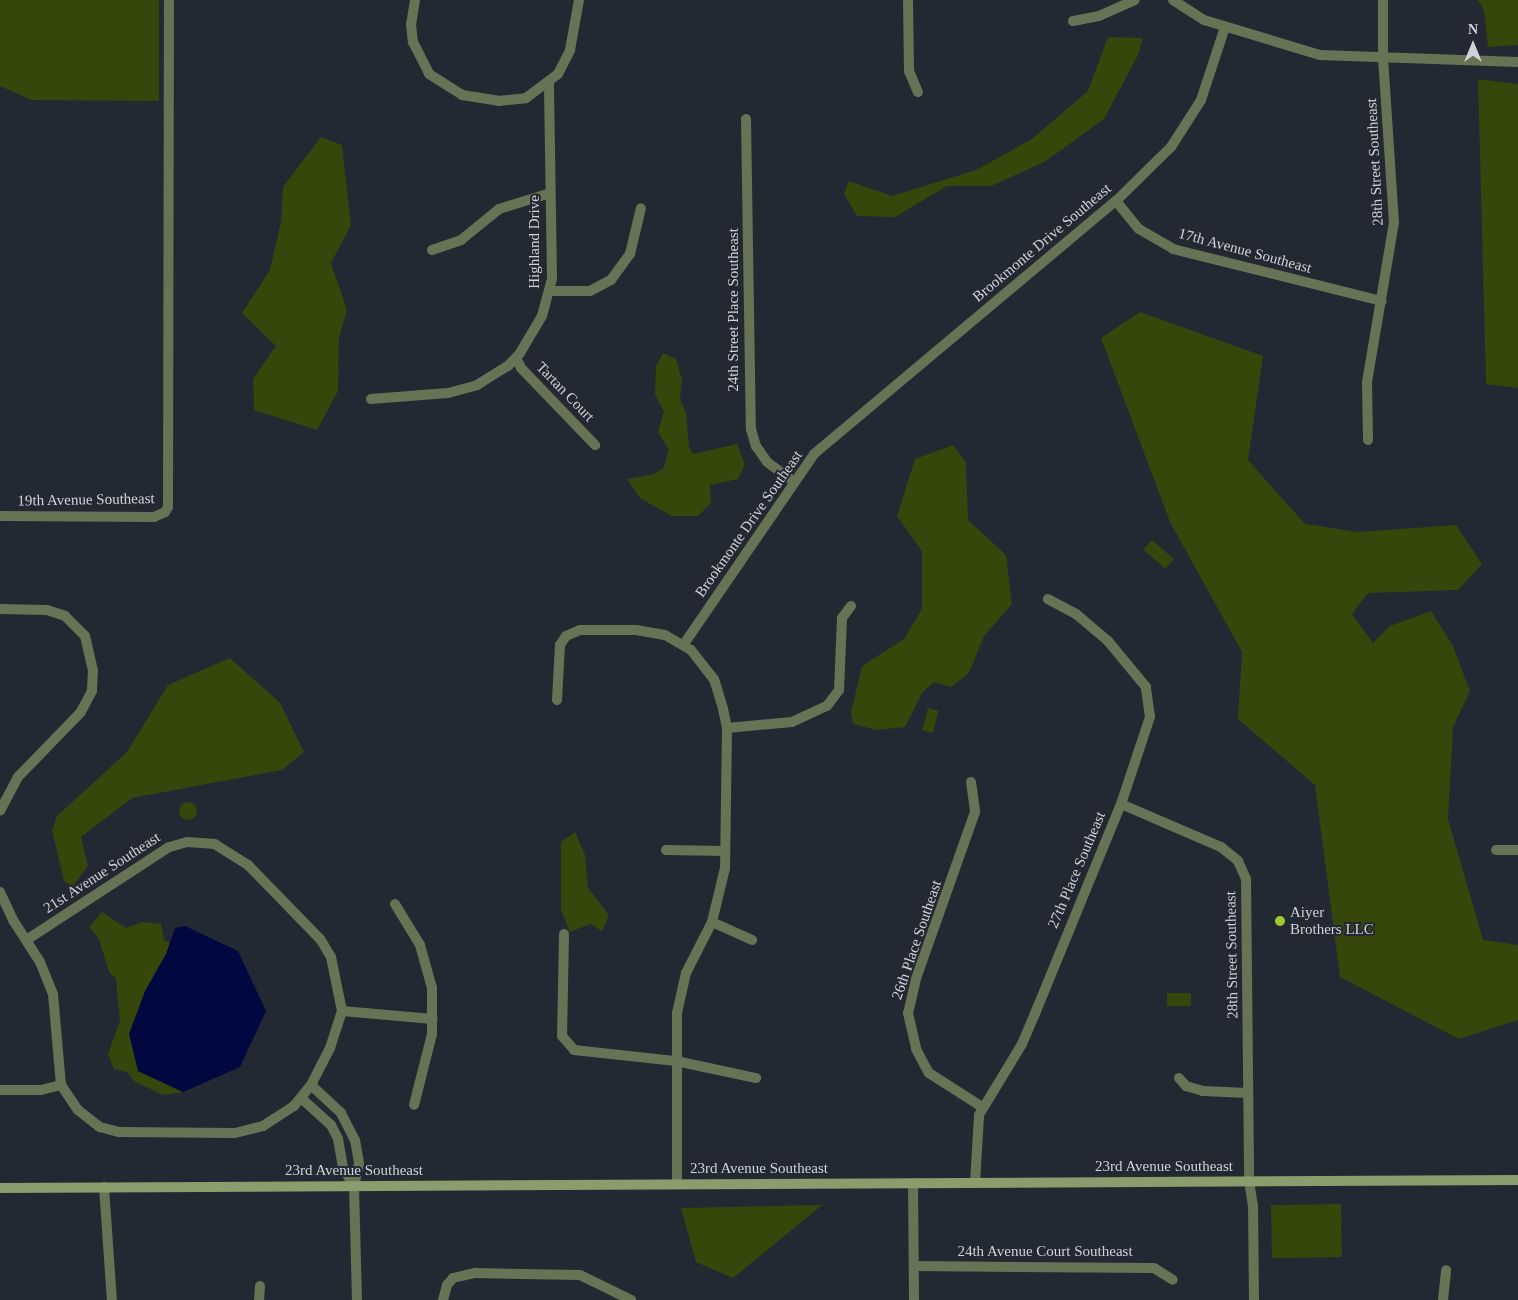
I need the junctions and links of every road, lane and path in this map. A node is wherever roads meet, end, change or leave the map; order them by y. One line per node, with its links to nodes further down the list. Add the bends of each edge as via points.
1 (169, 0): 26 (street, 19th Avenue Southeast, via 168,507 154,517)
2 (416, 0): 12 (street, via 412,32 417,53 429,74 449,89 473,98 515,100 526,98)
3 (579, 0): 12 (street, via 570,50 564,65)
4 (908, 0): 13 (street, via 909,71)
5 (1135, 0): 8 (street, via 1099,16)
6 (1173, 0): 9 (street, via 1190,14)
7 (1383, 0): 10 (street, 28th Street Southeast)
8 (1073, 21)
9 (1225, 27): 10 (street, via 1303,52); 16 (street, Brookmonte Drive Southeast, via 1201,100 1184,129 1171,147)
10 (1384, 59): 11 (street); 20 (street, 28th Street Southeast, via 1394,222)
11 (1518, 62)
12 (549, 82): 15 (street, Highland Drive)
13 (918, 92)
14 (746, 120): 25 (street, 24th Street Place Southeast, via 751,429 756,446 767,462)
15 (550, 193): 18 (street, via 499,209 461,240); 19 (street, Highland Drive)
16 (1116, 201): 20 (street, 17th Avenue Southeast, via 1140,229 1173,249); 25 (street, Brookmonte Drive Southeast, via 837,433 814,454)
17 (641, 208): 19 (street, via 630,254 611,280 590,291)
18 (432, 250)
19 (550, 291): 21 (street, Highland Drive, via 542,316)
20 (1382, 301): 23 (street, 28th Street Southeast, via 1367,382)
21 (516, 358): 22 (street, Highland Drive, via 487,380 463,389 424,396); 24 (street, Tartan Court, via 521,368)
22 (371, 399)
23 (1368, 440)
24 (594, 445)
25 (795, 482): 30 (street, Brookmonte Drive Southeast)
26 (0, 516)
27 (1048, 600): 34 (street, 27th Place Southeast, via 1091,624 1149,693 1150,717)
28 (851, 606): 32 (street, via 842,618 839,690 828,706 792,722)
29 (0, 609): 35 (street, via 47,610 65,616 85,636 92,658 93,680 89,699 71,725 18,777)
30 (684, 644): 31 (street, via 651,631 580,630 566,636 560,645); 32 (street, via 714,679)
31 (557, 700)
32 (727, 728): 39 (street)
33 (971, 782): 57 (street, 26th Place Southeast, via 975,812 916,979 908,1013 916,1049 929,1073)
34 (1121, 804): 54 (street, 28th Street Southeast, via 1221,847 1233,856 1242,870 1247,898); 57 (street, 27th Place Southeast, via 1022,1044)
35 (0, 811)
36 (666, 850): 39 (street)
37 (1496, 850): 38 (street)
38 (1518, 850)
39 (725, 851): 42 (street)
40 (0, 892): 44 (street, via 13,920)
41 (395, 904): 47 (street, via 424,954 432,988)
42 (712, 922): 45 (street); 48 (street, via 682,984 677,1013)
43 (564, 934): 48 (street, via 561,1021 562,1036 568,1045 583,1053)
44 (28, 939): 46 (street, 21st Avenue Southeast, via 161,851 179,844 215,844 234,855 305,922 331,957); 51 (street, via 55,1002)
45 (752, 940)
46 (342, 1011): 47 (street); 52 (street, via 334,1037)
47 (433, 1019): 56 (street, via 424,1077)
48 (676, 1061): 49 (street); 62 (street)
49 (756, 1078)
50 (1179, 1078): 54 (street, via 1186,1086 1203,1091)
51 (61, 1085): 53 (street, via 41,1090); 55 (street, via 88,1119 100,1127 119,1132 251,1131 278,1119)
52 (311, 1085): 55 (street); 63 (street, via 327,1097 350,1127 359,1163)
53 (0, 1090)
54 (1248, 1093): 59 (street, 28th Street Southeast)
55 (301, 1098): 63 (street, via 331,1125 340,1146 343,1168)
56 (414, 1105)
57 (982, 1107): 61 (street, 27th Place Southeast, via 976,1131)
58 (1518, 1180): 59 (street, 23rd Avenue Southeast)
59 (1249, 1181): 61 (street, 23rd Avenue Southeast); 76 (street, 28th Street Southeast, via 1253,1205)
60 (914, 1183): 61 (street, 23rd Avenue Southeast); 62 (street, 23rd Avenue Southeast); 66 (street)
61 (975, 1183)
62 (677, 1184): 63 (street, 23rd Avenue Southeast)
63 (354, 1186): 64 (street, 23rd Avenue Southeast); 72 (street)
64 (104, 1187): 65 (street, 23rd Avenue Southeast); 70 (street)
65 (0, 1188)
66 (914, 1266): 68 (street, 24th Avenue Court Southeast, via 1154,1268); 75 (street)
67 (1446, 1270): 77 (street)
68 (1173, 1280)
69 (260, 1286): 71 (street)
70 (112, 1300)
71 (259, 1300)
72 (357, 1300)
73 (443, 1300): 74 (street, via 447,1285 453,1278 475,1273 580,1275)
74 (631, 1300)
75 (914, 1300)
76 (1254, 1300)
77 (1443, 1300)

